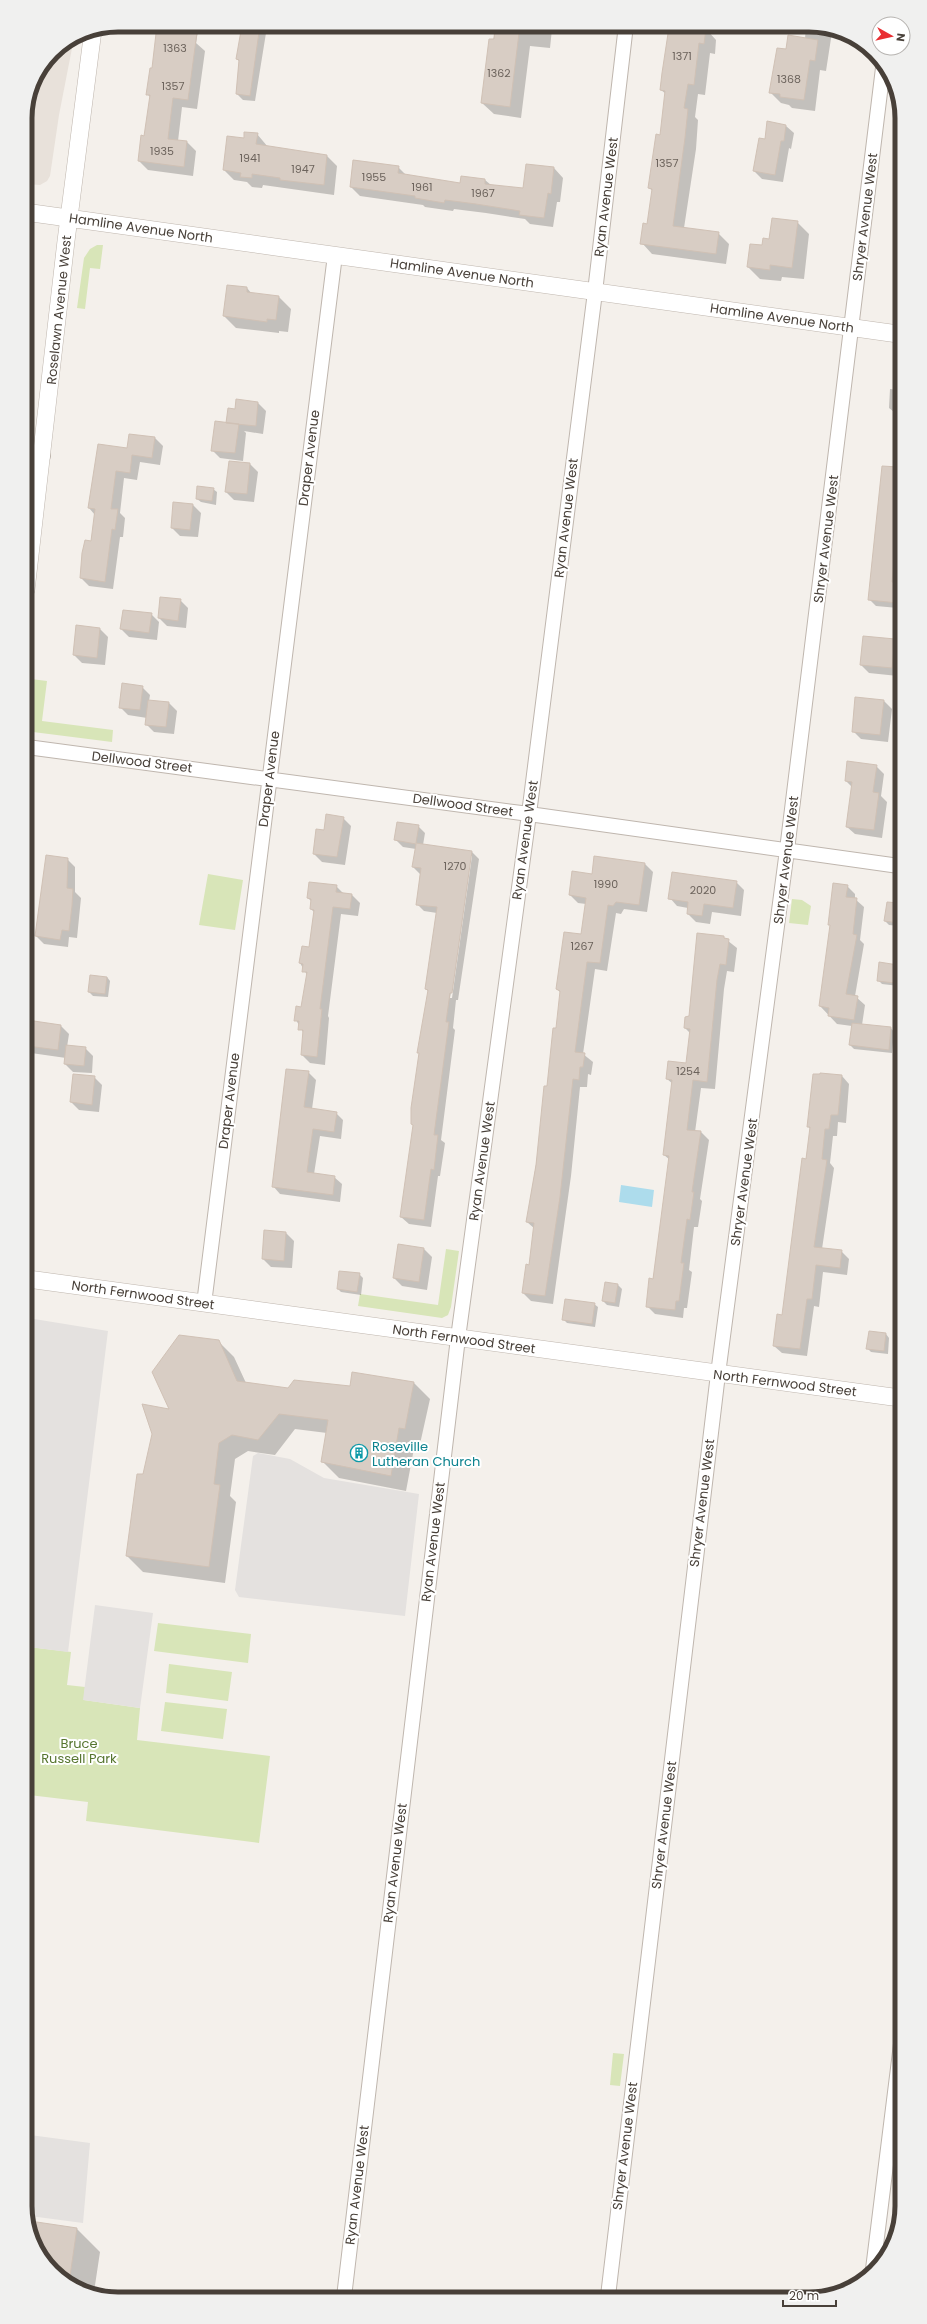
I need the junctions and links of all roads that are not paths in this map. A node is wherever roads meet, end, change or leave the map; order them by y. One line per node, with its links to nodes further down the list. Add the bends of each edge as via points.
1 (625, 32): 7 (street, Ryan Avenue West)
2 (92, 37): 5 (street, Roselawn Avenue West)
3 (881, 72): 8 (street, Shryer Avenue West)
4 (32, 213): 5 (street, Hamline Avenue North)
5 (69, 218): 6 (street, Hamline Avenue North); 11 (street, Roselawn Avenue West)
6 (335, 255): 7 (street, Hamline Avenue North); 14 (street, Draper Avenue)
7 (594, 292): 8 (street, Hamline Avenue North); 15 (street, Ryan Avenue West)
8 (852, 328): 9 (street, Hamline Avenue North); 16 (street, Shryer Avenue West)
9 (895, 334)
10 (32, 455): 11 (street)
11 (43, 456): 12 (street, Roselawn Avenue West)
12 (32, 543)
13 (32, 748): 14 (street, Dellwood Street)
14 (269, 779): 15 (street, Dellwood Street); 19 (street, Draper Avenue)
15 (528, 814): 16 (street, Dellwood Street); 20 (street, Ryan Avenue West)
16 (787, 850): 17 (street, Dellwood Street); 21 (street, Shryer Avenue West)
17 (895, 865)
18 (32, 1280): 19 (street, North Fernwood Street)
19 (204, 1304): 20 (street, North Fernwood Street)
20 (458, 1338): 21 (street, North Fernwood Street); 25 (street, Ryan Avenue West)
21 (718, 1374): 22 (street, North Fernwood Street); 26 (street, Shryer Avenue West)
22 (895, 1397)
23 (895, 2092): 24 (street)
24 (874, 2262)
25 (345, 2292)
26 (608, 2292)

